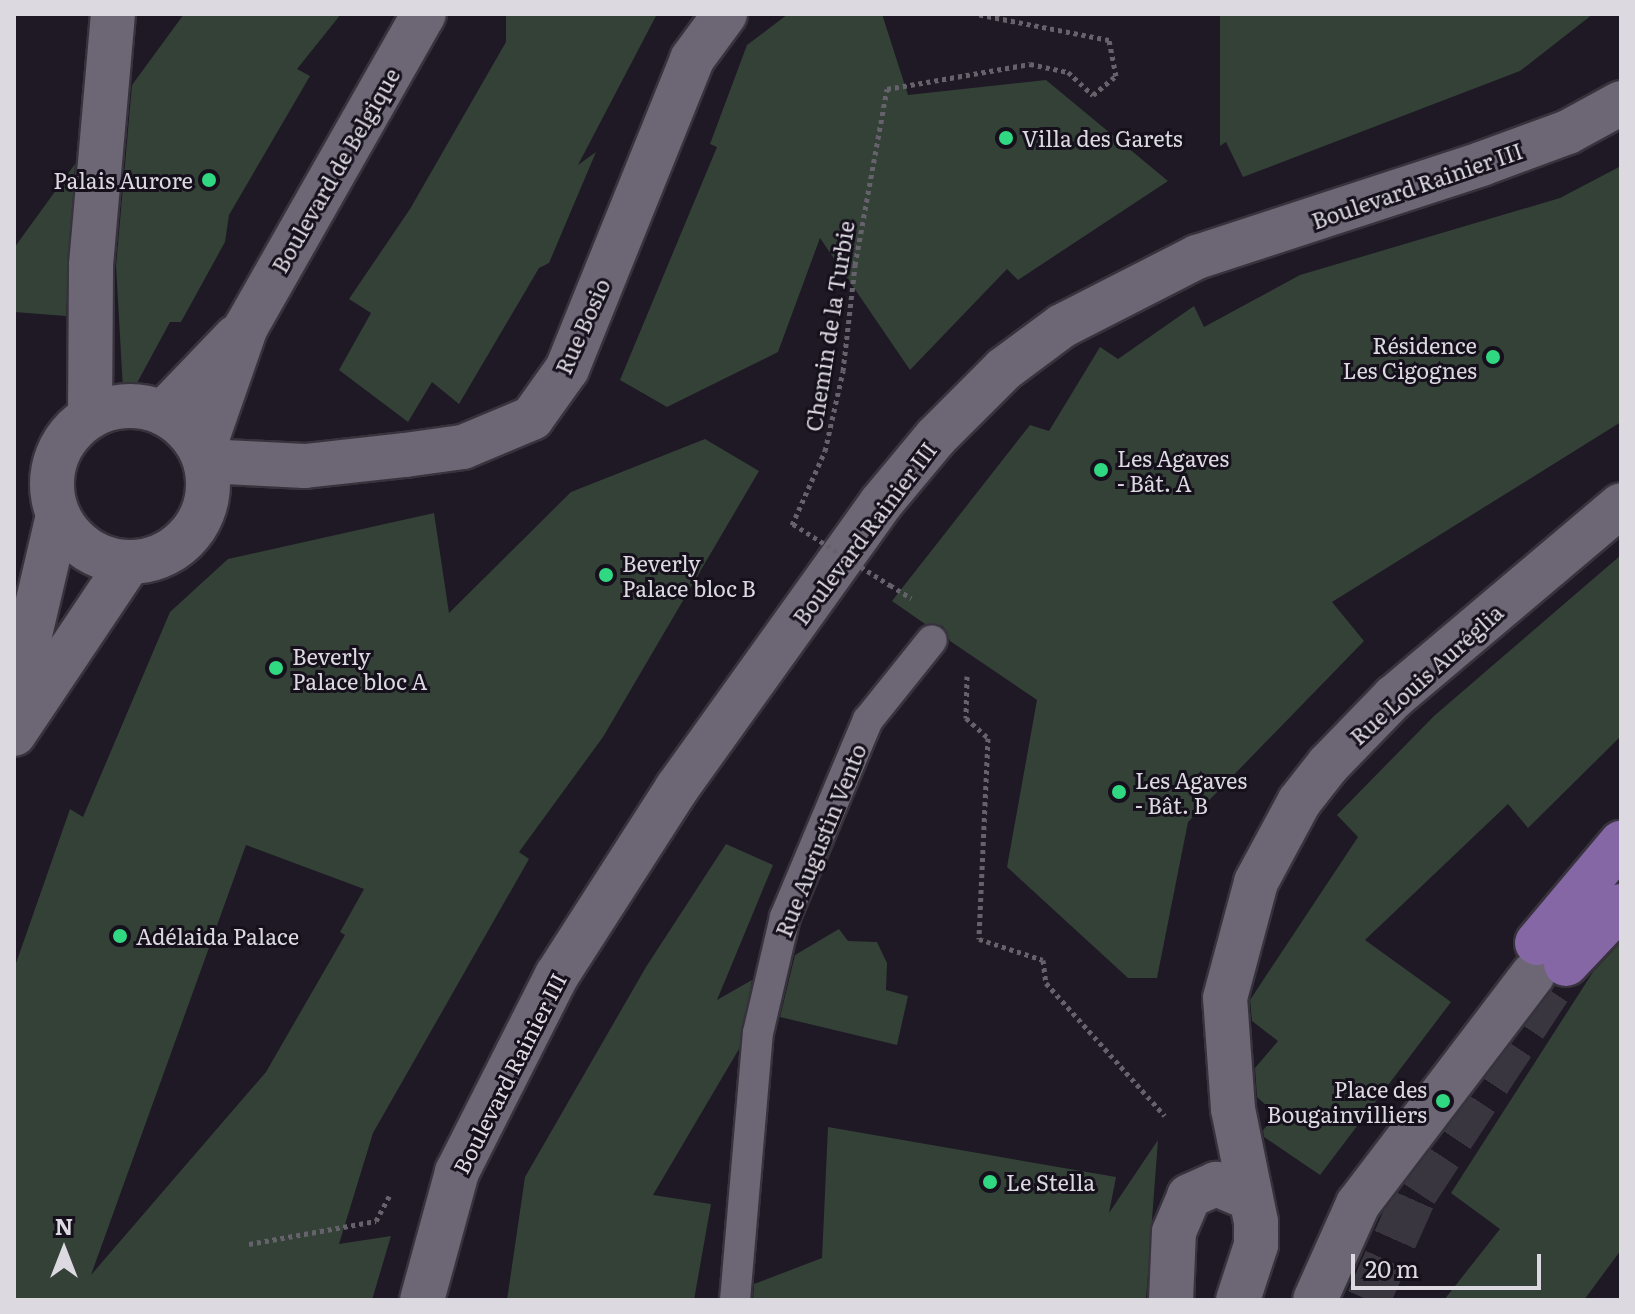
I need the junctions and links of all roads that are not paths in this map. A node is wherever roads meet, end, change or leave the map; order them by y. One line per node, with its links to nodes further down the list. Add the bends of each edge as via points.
1 (113, 14): 7 (street, via 91,265)
2 (424, 14): 5 (street, Boulevard de Belgique)
3 (725, 14): 8 (street, Rue Bosio, via 692,59 567,369 532,418 463,447 405,455 305,466)
4 (1621, 103): 19 (street, Boulevard Rainier III, via 1568,132 1481,164 1197,257 1074,318 1004,369 936,437 881,503 677,788 557,975 457,1172)
5 (246, 327): 6 (street, Boulevard de Belgique); 8 (street, Boulevard de Belgique)
6 (163, 413): 7 (street, via 127,406); 8 (street, via 186,430)
7 (90, 416): 10 (street, via 75,428 55,460 52,498)
8 (203, 457): 11 (street, via 204,508 193,530 176,547)
9 (1621, 505): 18 (street, Rue Louis Auréglia, via 1394,697 1328,765 1275,842 1256,882 1225,998 1230,1078)
10 (58, 516): 11 (street, via 88,548); 13 (street)
11 (129, 562): 14 (street)
12 (932, 640): 20 (lane, Rue Augustin Vento, via 868,720 785,917 758,1033)
13 (14, 703)
14 (14, 734)
15 (1618, 843): 17 (main road)
16 (1621, 906): 17 (main road)
17 (1546, 960): 23 (street, via 1358,1204)
18 (1249, 1198): 21 (street, via 1216,1184 1189,1196 1174,1232); 22 (street, Rue Louis Auréglia, via 1256,1245)
19 (422, 1300)
20 (735, 1300)
21 (1171, 1300)
22 (1238, 1300)
23 (1315, 1300)

